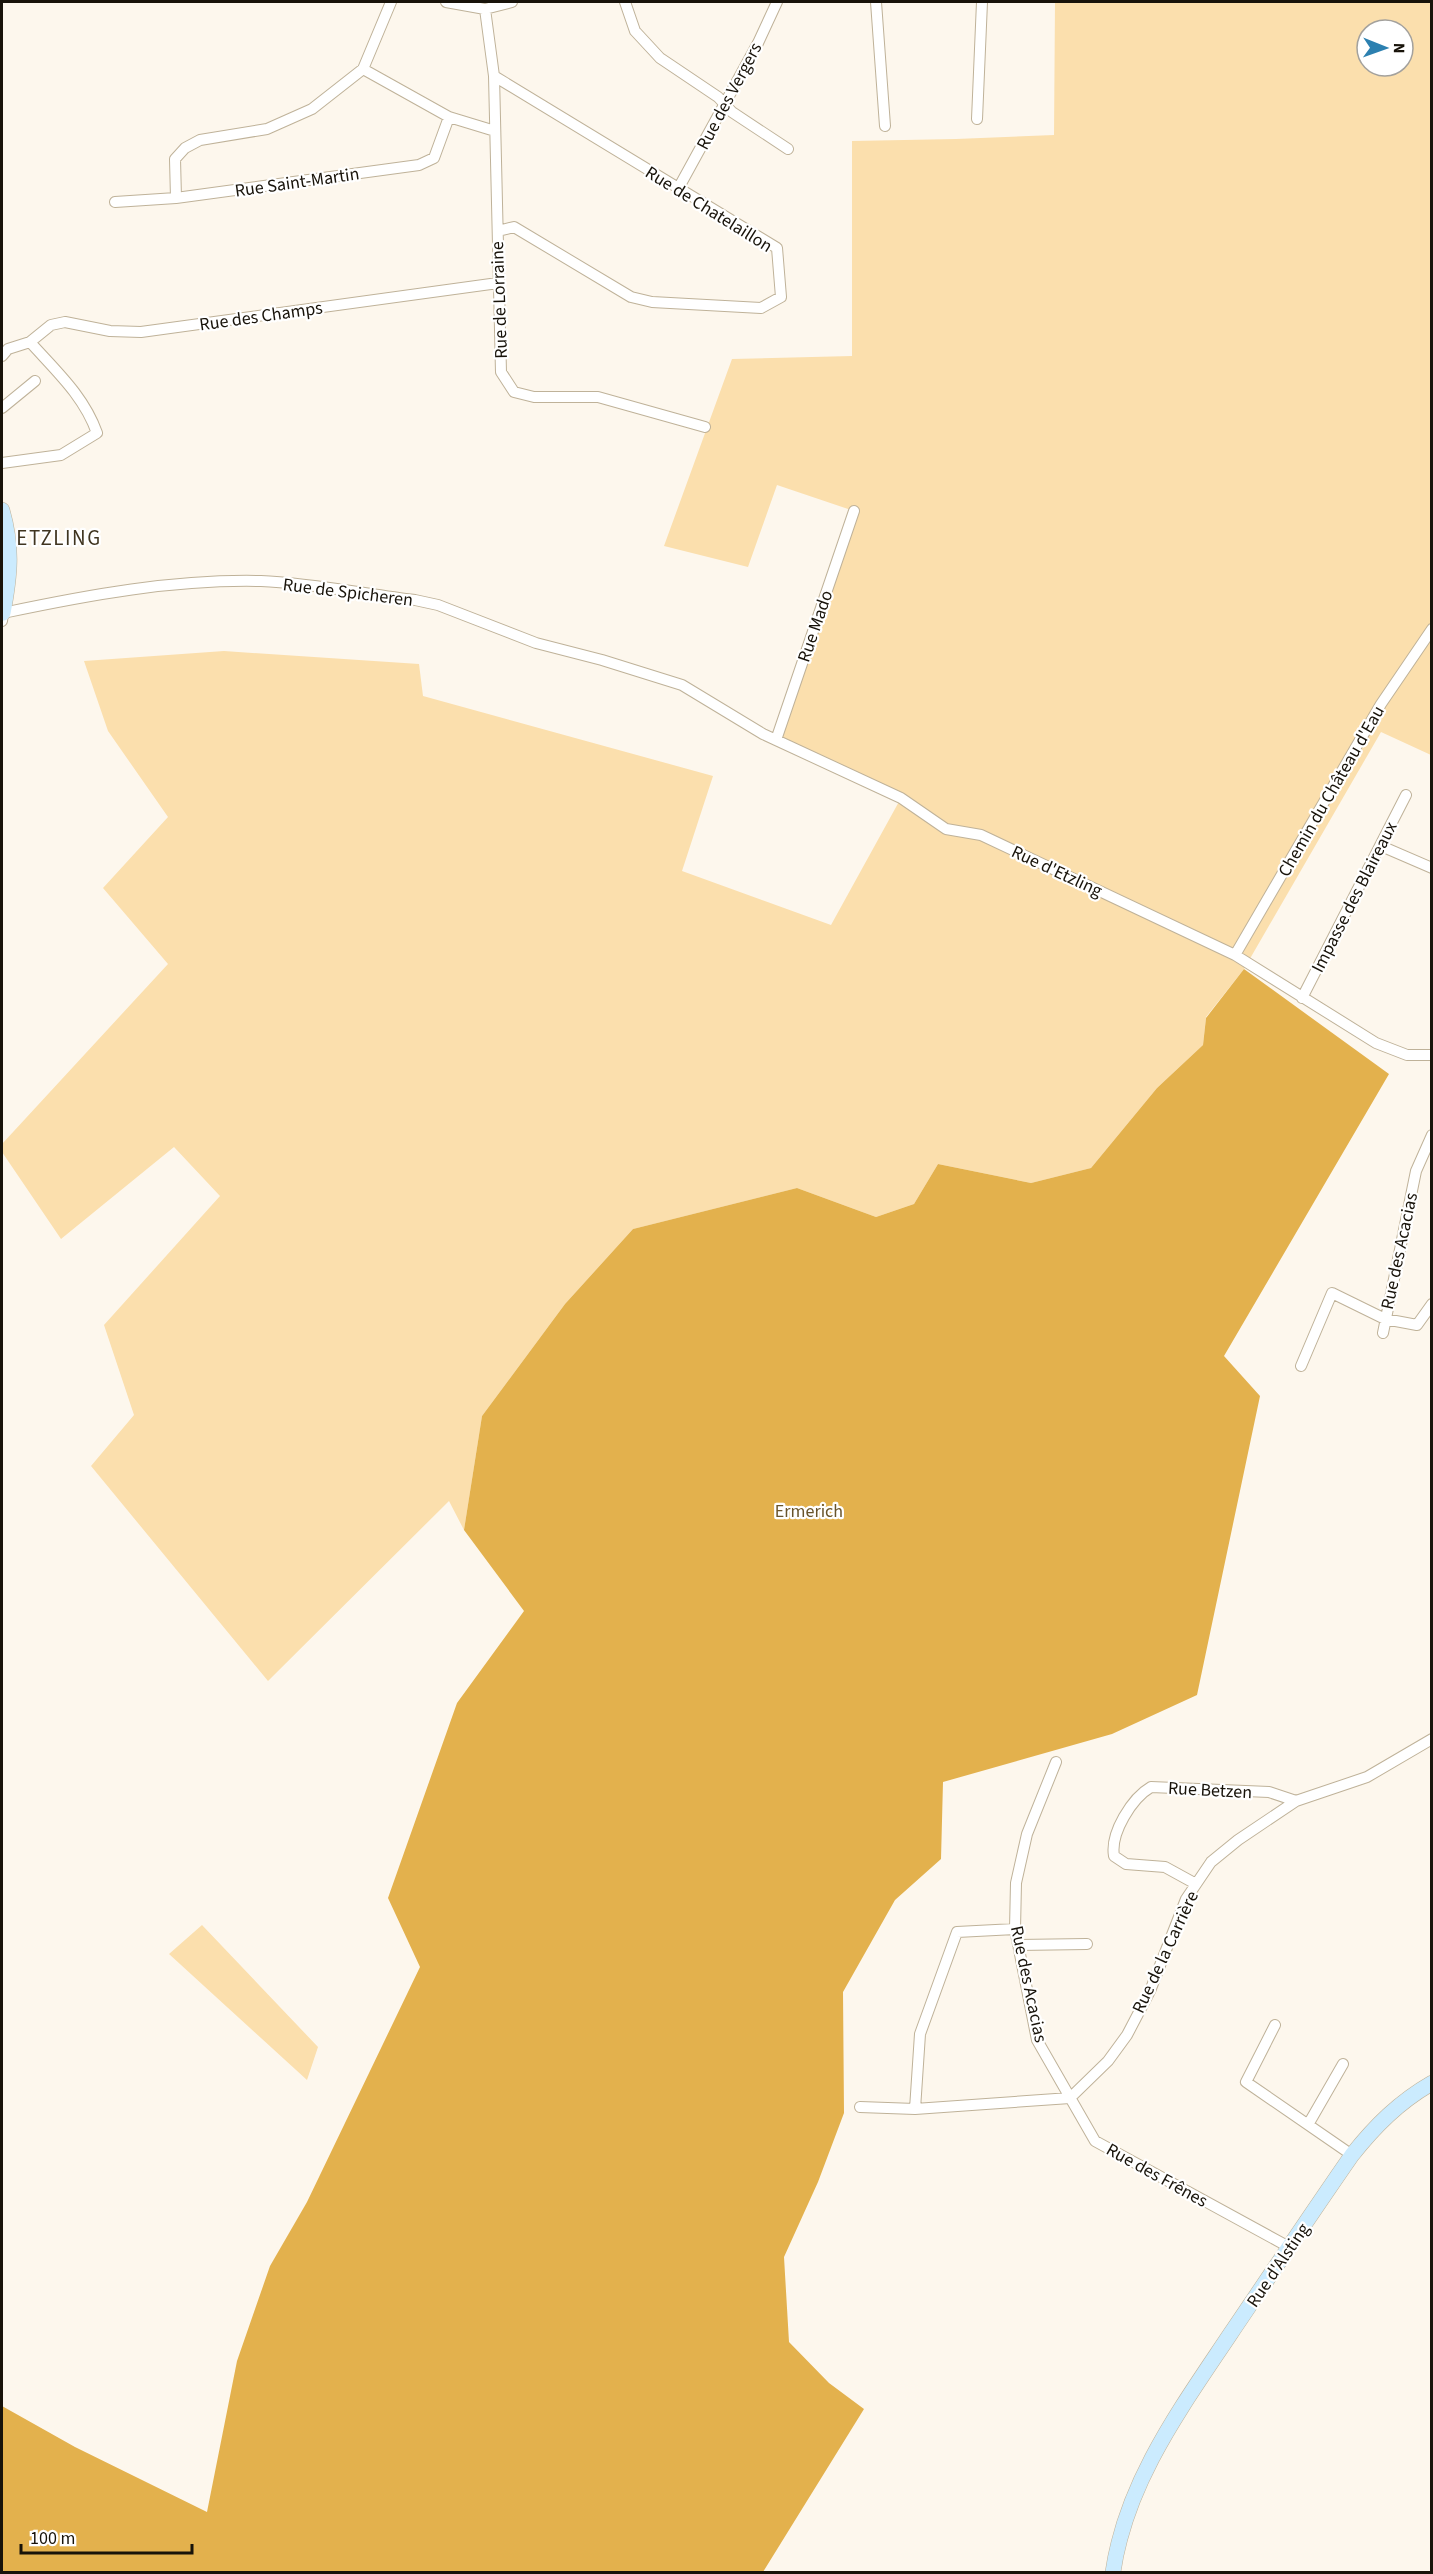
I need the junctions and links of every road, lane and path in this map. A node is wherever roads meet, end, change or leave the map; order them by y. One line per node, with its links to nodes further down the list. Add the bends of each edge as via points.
1 (391, 2): 9 (street)
2 (446, 2): 8 (street)
3 (512, 2): 8 (street)
4 (625, 2): 11 (street, via 635,31 660,58)
5 (777, 2): 11 (street, Rue des Vergers)
6 (876, 2): 14 (street)
7 (982, 2): 13 (street)
8 (485, 9): 10 (street, Rue de Lorraine)
9 (363, 69): 12 (street); 18 (street, via 312,109 267,129 200,140 185,148 175,159)
10 (494, 76): 15 (street, Rue de Lorraine); 17 (street, Rue de Chatelaillon)
11 (725, 104): 16 (street); 17 (street, Rue des Vergers)
12 (449, 117): 15 (street); 18 (street, Rue Saint-Martin, via 434,158 419,165)
13 (977, 119)
14 (885, 126)
15 (495, 131): 20 (street, Rue de Lorraine)
16 (788, 149)
17 (678, 189): 20 (street, Rue de Chatelaillon, via 777,248 781,297 762,308 652,302 631,297 514,227)
18 (176, 198): 19 (street, Rue Saint-Martin)
19 (115, 202)
20 (498, 231): 21 (street, Rue de Lorraine)
21 (498, 283): 22 (street, Rue des Champs, via 141,332 110,331 65,322 51,325); 26 (street, Rue de Lorraine, via 501,372 514,392 534,398 598,397)
22 (30, 342): 23 (street, Rue des Champs, via 8,349); 27 (street, via 72,388 90,413 97,433 61,455)
23 (2, 356)
24 (35, 381): 25 (street)
25 (2, 408)
26 (705, 427)
27 (2, 463)
28 (2, 510): 30 (main road, via 9,535 10,574)
29 (854, 511): 33 (street, Rue Mado)
30 (2, 617): 32 (street, Rue de Spicheren, via 67,600 204,581 264,581 438,605 536,643)
31 (1431, 629): 37 (street, Chemin du Château d'Eau, via 1376,712)
32 (682, 685): 33 (street, Rue d'Etzling)
33 (776, 740): 37 (street, Rue d'Etzling, via 901,798 946,829 981,835)
34 (1406, 795): 35 (street, Impasse des Blaireaux)
35 (1381, 846): 36 (street); 38 (street, Impasse des Blaireaux)
36 (1431, 868)
37 (1235, 956): 38 (street, Rue d'Etzling)
38 (1302, 998): 39 (street, Rue d'Etzling, via 1376,1043 1407,1055)
39 (1431, 1055)
40 (1431, 1136): 42 (street, Rue des Acacias, via 1416,1171)
41 (1431, 1304): 42 (street, via 1417,1325)
42 (1385, 1319): 43 (street, Rue des Acacias); 44 (street, via 1332,1293)
43 (1383, 1333)
44 (1301, 1366)
45 (1431, 1739): 47 (street, Rue de la Carrière, via 1367,1777)
46 (1056, 1762): 49 (street, Rue des Acacias, via 1027,1834 1016,1883)
47 (1296, 1801): 48 (street, Rue de la Carrière, via 1211,1862); 48 (street, Rue Betzen, via 1269,1792 1151,1787 1142,1792 1130,1806 1112,1847 1114,1856 1126,1864 1165,1867)
48 (1196, 1884): 55 (street, Rue de la Carrière, via 1186,1899 1150,1991 1126,2035 1108,2061)
49 (1015, 1929): 51 (street, Rue des Acacias); 57 (street, via 957,1932 920,2034)
50 (1087, 1944): 51 (street)
51 (1018, 1945): 55 (street, Rue des Acacias, via 1036,2040)
52 (1275, 2025): 58 (street, via 1246,2082)
53 (1343, 2064): 58 (street)
54 (1431, 2083): 59 (main road, Rue d'Alsting, via 1390,2113)
55 (1070, 2098): 57 (street); 60 (street, Rue des Frênes, via 1095,2140)
56 (860, 2107): 57 (street)
57 (915, 2109)
58 (1309, 2123): 59 (street)
59 (1352, 2155): 60 (main road, Rue d'Alsting)
60 (1289, 2247): 61 (main road, Rue d'Alsting, via 1147,2466 1127,2513)
61 (1113, 2572)

